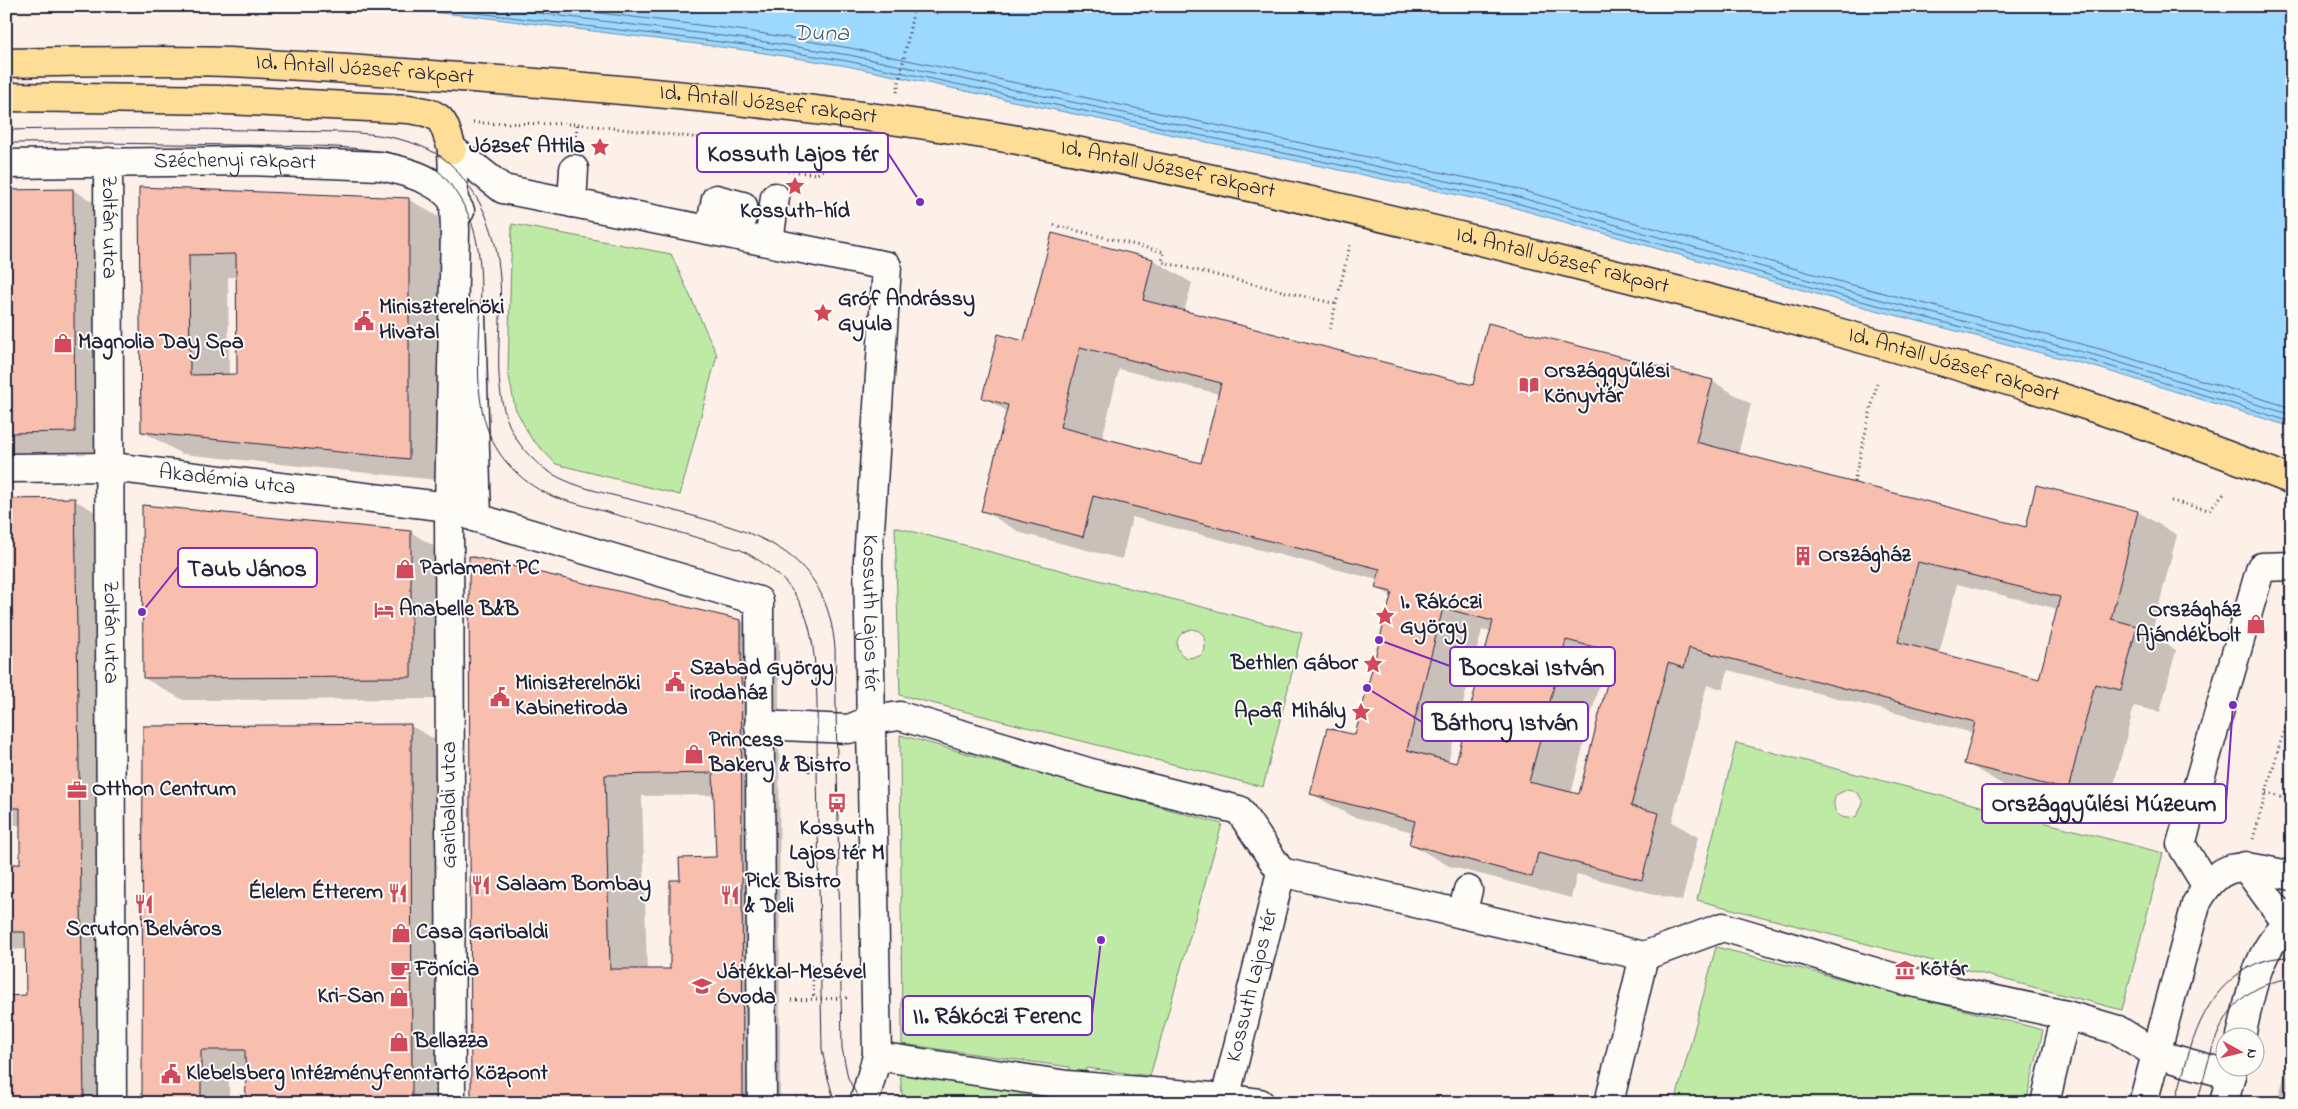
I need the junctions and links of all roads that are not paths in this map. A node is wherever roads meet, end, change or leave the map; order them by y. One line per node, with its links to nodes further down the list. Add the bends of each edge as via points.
1 (6, 63): 14 (main road, Id. Antall József rakpart, via 224,62 539,83 681,94 851,114 1008,138 1292,197 1750,308 2081,404)
2 (6, 97): 3 (main road, via 228,100 431,112 444,122)
3 (452, 149): 7 (street, Kossuth Lajos tér); 9 (street)
4 (108, 162): 5 (street, Széchenyi rakpart); 9 (street, Széchenyi rakpart, via 381,166 402,170 441,188); 12 (street, Zoltán utca)
5 (6, 164)
6 (574, 169): 10 (street)
7 (503, 190): 9 (street, Kossuth Lajos tér); 10 (street, Kossuth Lajos tér)
8 (776, 197): 11 (street)
9 (455, 200): 15 (street); 16 (street, via 468,228)
10 (572, 203): 11 (street, Kossuth Lajos tér)
11 (769, 242): 18 (street, Kossuth Lajos tér, via 887,266 868,561)
12 (110, 467): 13 (street, Akadémia utca); 15 (street, Akadémia utca); 33 (street, Zoltán utca)
13 (6, 468)
14 (2292, 480)
15 (449, 508): 16 (street); 34 (street, Garibaldi utca)
16 (476, 518): 19 (street, via 759,601)
17 (2292, 566): 23 (street, via 2261,567 2181,844)
18 (871, 720): 19 (street, Kossuth Lajos tér, via 849,729); 21 (street, Kossuth Lajos tér, via 900,716 1098,775 1162,784 1239,810); 29 (street, Kossuth Lajos tér)
19 (759, 725): 35 (street)
20 (2245, 866): 22 (street); 23 (street, via 2220,873); 24 (street)
21 (1281, 872): 25 (street, via 1465,902); 32 (street, Kossuth Lajos tér)
22 (2292, 876)
23 (2206, 885): 28 (street, via 2196,904)
24 (2291, 924): 27 (street, via 2260,961)
25 (1644, 956): 26 (street, via 1723,927 1840,958 1902,980); 38 (street)
26 (2066, 1015): 28 (street, via 2118,1030); 39 (street)
27 (2243, 1026)
28 (2156, 1054): 30 (street); 40 (street)
29 (877, 1056): 32 (street, via 1076,1086); 36 (street, Kossuth Lajos tér)
30 (2216, 1067)
31 (2231, 1076): 41 (street)
32 (1224, 1100): 37 (street)
33 (112, 1103)
34 (451, 1103)
35 (762, 1103)
36 (864, 1103)
37 (1260, 1103)
38 (1609, 1103)
39 (2045, 1103)
40 (2143, 1103)
41 (2224, 1103)

